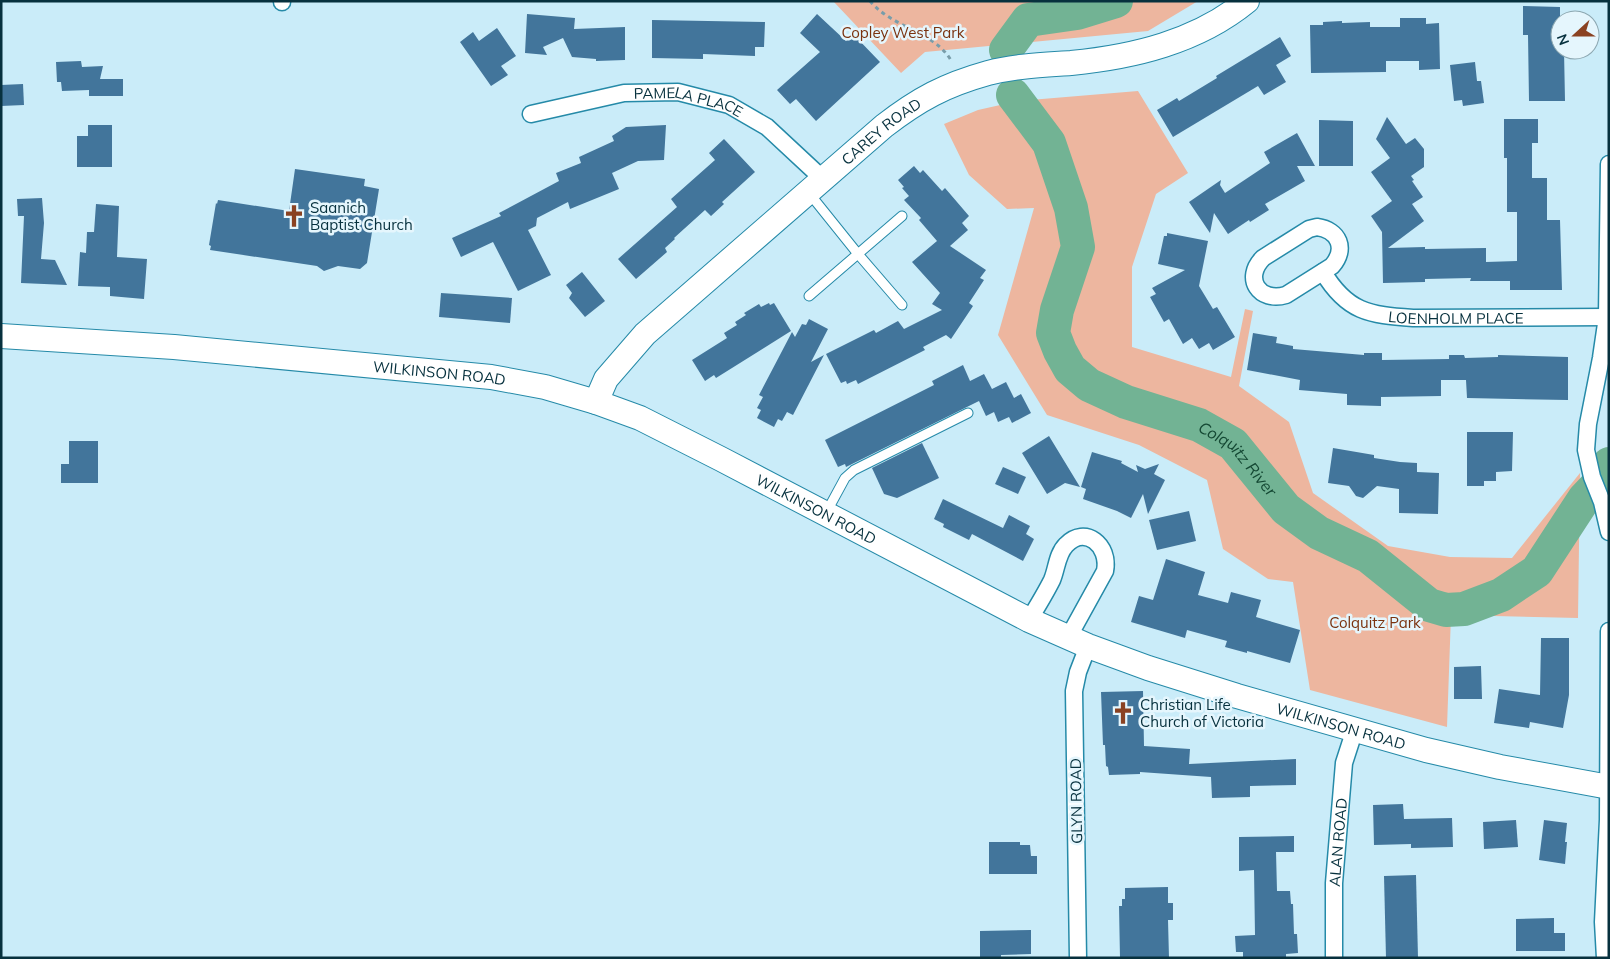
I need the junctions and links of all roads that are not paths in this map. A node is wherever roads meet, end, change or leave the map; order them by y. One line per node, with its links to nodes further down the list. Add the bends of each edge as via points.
1 (1247, 1): 4 (main road, CAREY ROAD, via 1199,32 1142,52 1117,58 990,72 939,89 884,126)
2 (531, 114): 4 (street, PAMELA PLACE, via 624,93 678,92 729,105 767,127)
3 (1609, 164): 10 (street)
4 (817, 186): 6 (lane); 12 (main road, CAREY ROAD, via 645,334 606,379)
5 (902, 216): 6 (lane)
6 (858, 254): 8 (lane); 9 (lane)
7 (1322, 272): 7 (street, via 1337,260 1340,245 1332,232 1317,227 1263,258 1257,264 1254,280 1262,293 1278,297); 10 (street, LOENHOLM PLACE, via 1330,285 1347,300 1362,310 1381,316)
8 (809, 296)
9 (902, 305)
10 (1606, 317): 15 (street, via 1586,450)
11 (1, 336): 12 (main road, WILKINSON ROAD, via 174,347 492,377 545,387)
12 (596, 402): 14 (main road, WILKINSON ROAD, via 640,418)
13 (968, 413): 14 (lane, via 854,470 845,478)
14 (826, 514): 16 (main road, WILKINSON ROAD)
15 (1609, 532)
16 (1029, 620): 18 (main road, WILKINSON ROAD); 18 (street, GLYN ROAD, via 1052,579 1062,550 1076,538 1094,540 1101,546 1107,562)
17 (1609, 631): 20 (street)
18 (1078, 642): 19 (main road, WILKINSON ROAD, via 1220,691); 21 (street, GLYN ROAD, via 1074,691)
19 (1355, 729): 20 (main road, WILKINSON ROAD, via 1500,767); 22 (street, ALAN ROAD, via 1344,763 1334,883)
20 (1608, 787): 23 (street, via 1603,922)
21 (1078, 958)
22 (1334, 958)
23 (1605, 958)

